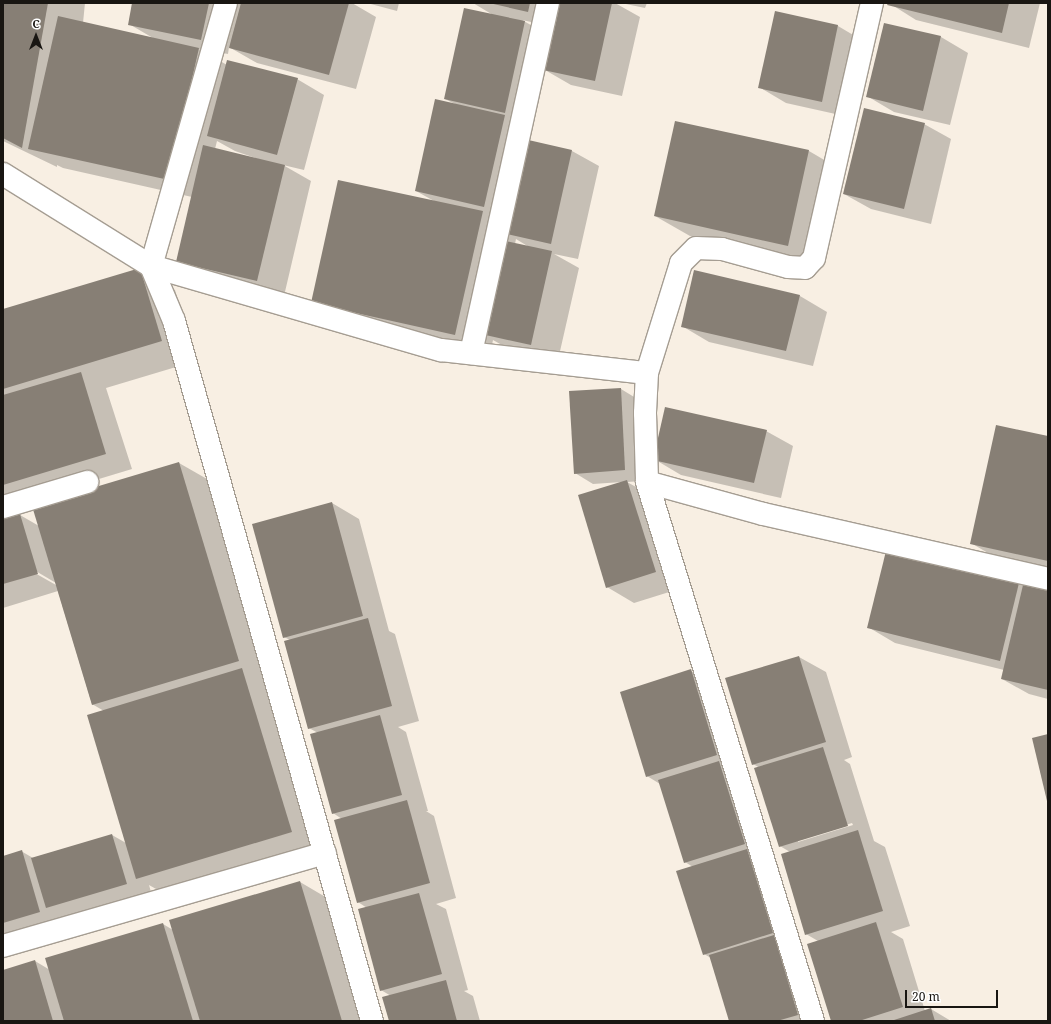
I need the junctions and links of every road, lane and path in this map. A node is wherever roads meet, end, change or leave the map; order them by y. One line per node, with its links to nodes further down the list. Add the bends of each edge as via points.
1 (226, 3): 5 (street)
2 (548, 3): 6 (street)
3 (872, 3): 7 (street, via 814,258 805,268 788,267 722,249 696,248 681,263)
4 (3, 174): 5 (street)
5 (151, 266): 6 (street, via 441,350); 12 (street, via 174,321)
6 (471, 353): 7 (street)
7 (647, 373): 9 (street)
8 (87, 482): 10 (street)
9 (647, 482): 11 (street, via 763,514); 15 (street)
10 (3, 507)
11 (1048, 579)
12 (325, 853): 13 (street); 14 (street)
13 (3, 946)
14 (372, 1021)
15 (813, 1021)

